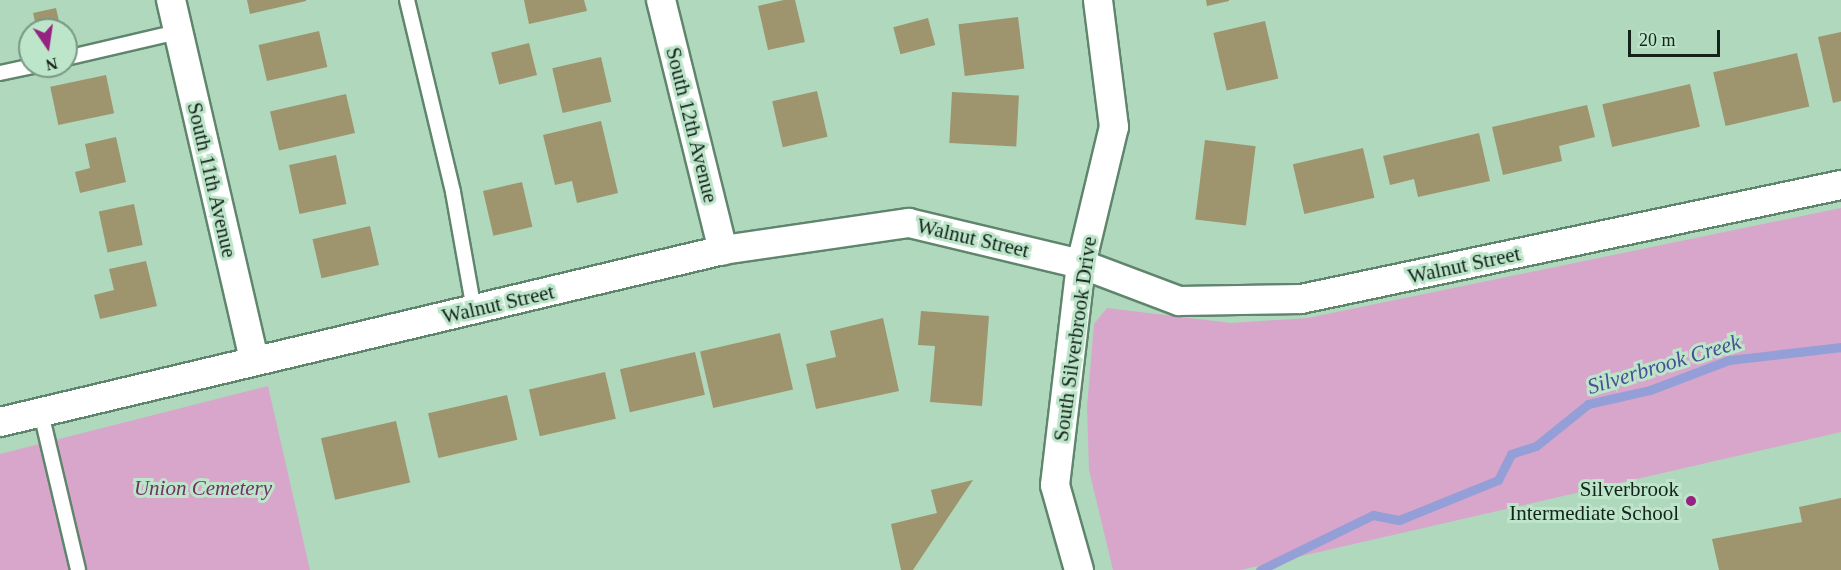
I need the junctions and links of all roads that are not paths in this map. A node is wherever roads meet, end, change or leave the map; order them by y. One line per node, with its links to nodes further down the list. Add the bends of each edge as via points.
1 (171, 0): 5 (street, South 11th Avenue)
2 (407, 0): 12 (lane, via 453,192)
3 (661, 0): 10 (street, South 12th Avenue)
4 (1098, 0): 11 (street, South Silverbrook Drive, via 1114,127)
5 (178, 32): 6 (lane); 13 (street, South 11th Avenue)
6 (78, 55)
7 (18, 69): 8 (lane)
8 (0, 73)
9 (1841, 184): 11 (street, Walnut Street, via 1301,299 1179,301)
10 (723, 250): 11 (street, Walnut Street, via 909,223); 12 (street, Walnut Street)
11 (1081, 264): 17 (street, South Silverbrook Drive, via 1055,485)
12 (474, 310): 13 (street, Walnut Street)
13 (254, 360): 14 (street, Walnut Street)
14 (41, 413): 15 (street, Walnut Street); 16 (lane)
15 (0, 422)
16 (78, 570)
17 (1079, 570)

